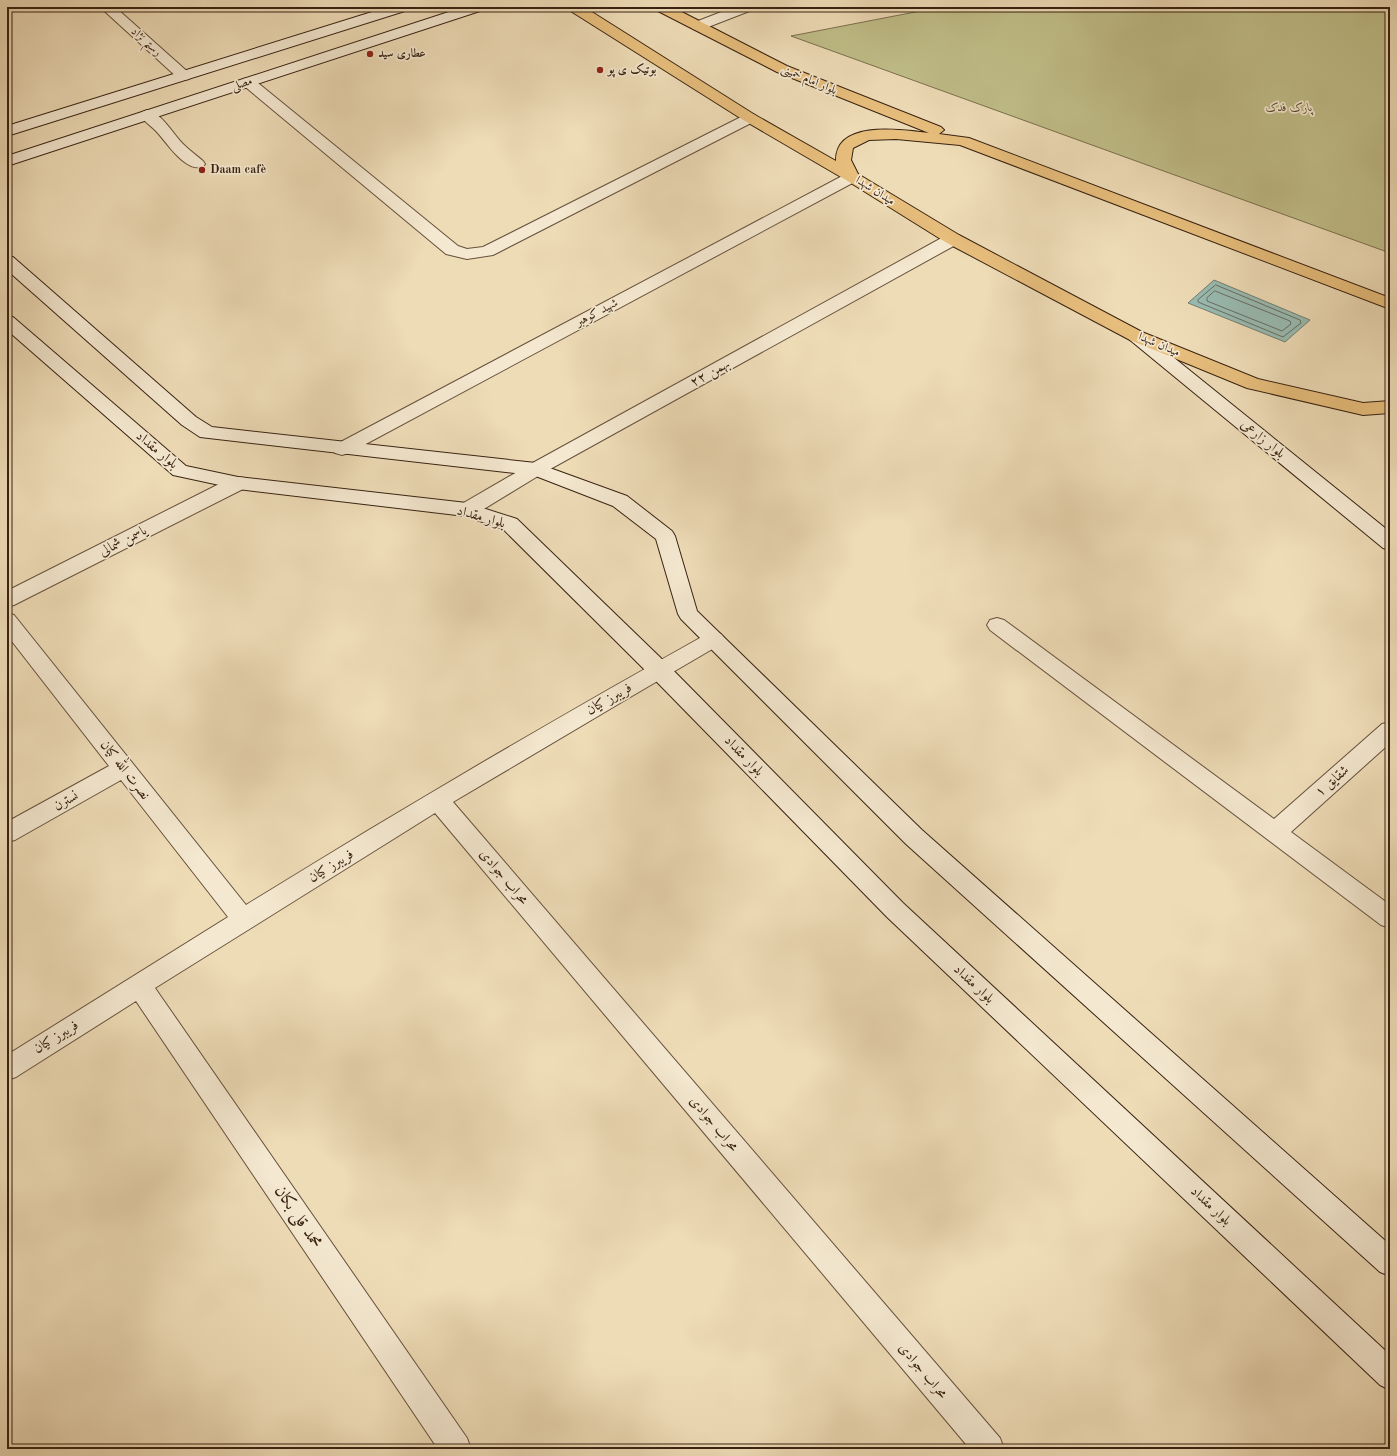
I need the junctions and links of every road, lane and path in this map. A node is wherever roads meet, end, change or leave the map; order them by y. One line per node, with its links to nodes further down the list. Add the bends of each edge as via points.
1 (107, 7): 8 (street, رستم نژاد)
2 (403, 7): 8 (street, مصلی)
3 (478, 7): 9 (street, مصلی)
4 (574, 7): 11 (highway)
5 (661, 7): 7 (highway, بلوار امام خمینی)
6 (747, 7): 7 (street)
7 (698, 26): 13 (highway, بلوار امام خمینی, via 782,69)
8 (184, 76): 12 (street, مصلی)
9 (248, 82): 10 (street, مصلی); 11 (street, via 452,250 467,254 487,251)
10 (147, 115): 14 (street, مصلی); 15 (street)
11 (750, 118): 16 (highway)
12 (7, 131)
13 (963, 141): 16 (highway, میدان شهدا, via 896,134 866,135 846,146 844,160); 19 (highway, میدان شهدا)
14 (7, 161)
15 (197, 164)
16 (852, 177): 17 (highway, میدان شهدا); 25 (street, شهید کوهبر)
17 (953, 239): 21 (highway, میدان شهدا); 26 (street, ۲۲ بهمن)
18 (7, 262): 25 (street, via 207,433)
19 (1390, 304)
20 (7, 321): 27 (street, بلوار مقداد, via 180,471)
21 (1136, 336): 23 (highway, میدان شهدا, via 1253,384); 29 (street, بلوار زارعی)
22 (1390, 407): 23 (highway, میدان شهدا)
23 (1363, 410): 24 (highway)
24 (1390, 414)
25 (342, 448): 26 (street)
26 (536, 469): 28 (street, ۲۲ بهمن); 33 (street, via 620,501 664,536 688,614)
27 (238, 482): 28 (street, بلوار مقداد); 30 (street, یاسمن شمالی)
28 (467, 510): 34 (street, بلوار مقداد, via 510,524)
29 (1390, 543)
30 (7, 600)
31 (7, 620): 36 (street, نصرت الله کیان)
32 (997, 625): 38 (street)
33 (714, 639): 34 (street, فریبرز کیان); 44 (street, via 914,837)
34 (659, 670): 37 (street, فریبرز کیان); 45 (street, بلوار مقداد, via 895,910)
35 (1390, 730): 38 (street, شقایق ۱)
36 (124, 768): 39 (street, نسترن); 41 (street, نصرت الله کیان)
37 (438, 800): 41 (street, فریبرز کیان); 47 (street, محراب جوادی)
38 (1274, 832): 40 (street)
39 (7, 833)
40 (1390, 918)
41 (243, 919): 42 (street, فریبرز کیان)
42 (139, 985): 43 (street, فریبرز کیان); 46 (street, محمد قلی بکان)
43 (7, 1069)
44 (1390, 1263)
45 (1390, 1375)
46 (456, 1449)
47 (989, 1449)

